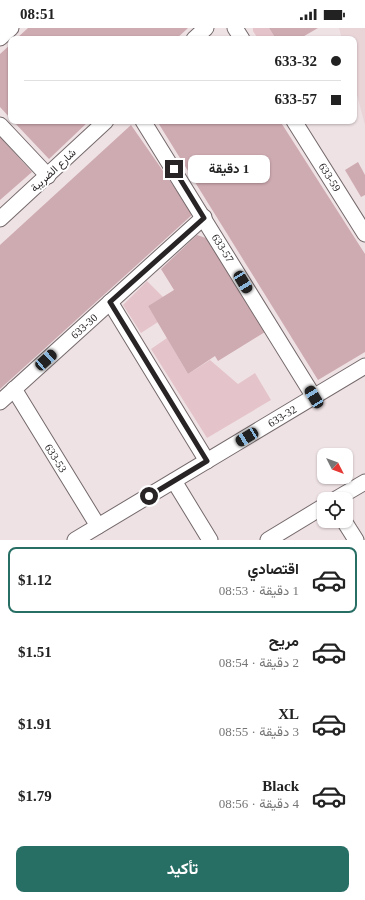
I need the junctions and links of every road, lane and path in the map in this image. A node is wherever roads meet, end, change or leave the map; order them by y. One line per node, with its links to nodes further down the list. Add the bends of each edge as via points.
1 (11, 28): 4 (street)
2 (206, 28): 3 (street)
3 (197, 36)
4 (0, 38)
5 (103, 124): 9 (street, شارع الضريبة)
6 (145, 124): 10 (street, 633-57)
7 (296, 124): 12 (street, 633-59)
8 (0, 125): 9 (street)
9 (48, 176): 11 (street, شارع الضريبة)
10 (204, 218): 13 (street, 633-30); 16 (street, 633-57)
11 (0, 219)
12 (365, 234)
13 (110, 302): 15 (street, 633-30); 18 (street)
14 (365, 366): 16 (street, 633-32)
15 (14, 389): 17 (street, 633-30); 23 (street, 633-53)
16 (314, 397): 18 (street, 633-32)
17 (0, 402)
18 (207, 461): 19 (street, 633-32)
19 (174, 481): 23 (street, 633-32); 26 (street)
20 (365, 482): 21 (street)
21 (348, 492)
22 (317, 510): 27 (street)
23 (98, 526): 25 (street, 633-32)
24 (348, 528): 28 (street)
25 (75, 540)
26 (210, 540)
27 (268, 540)
28 (356, 540)

